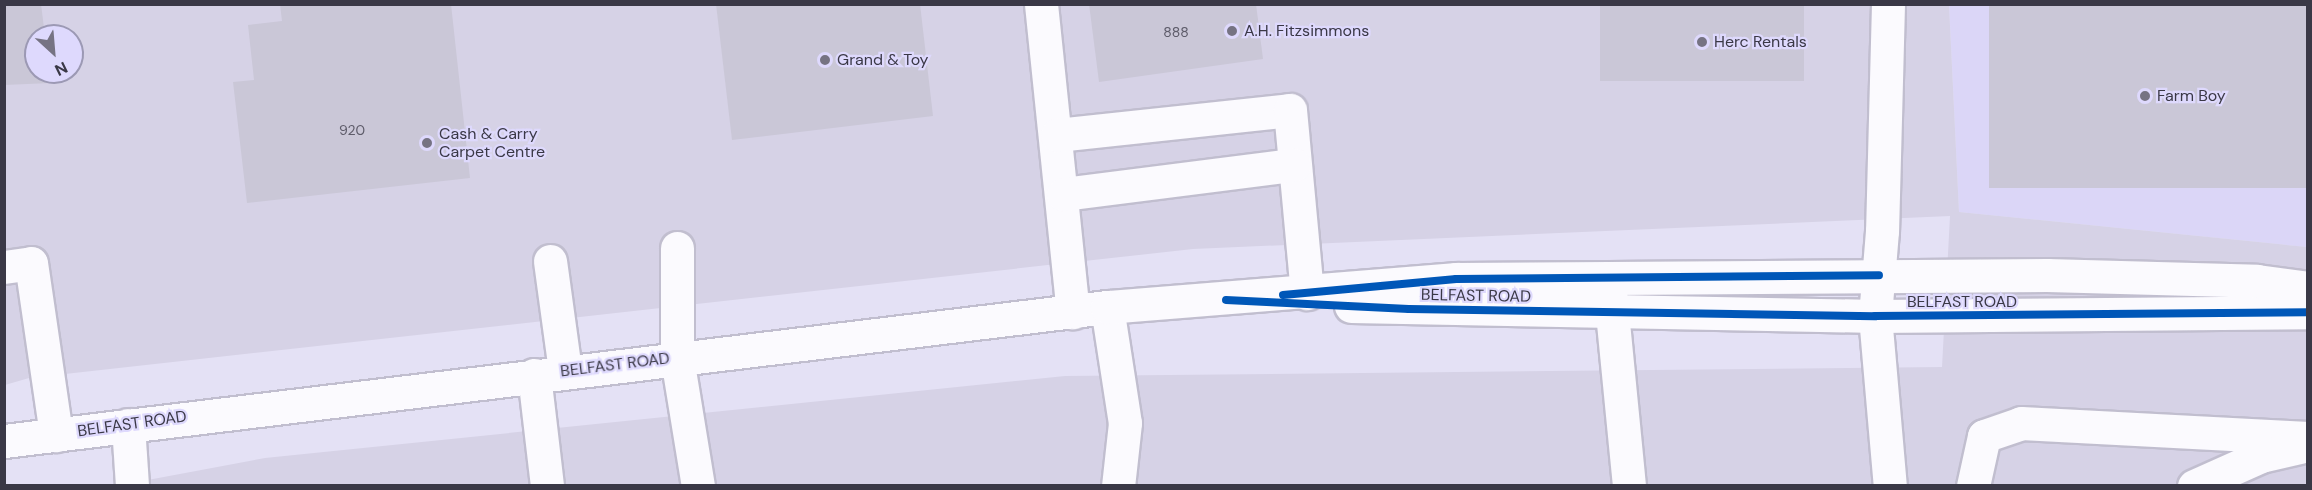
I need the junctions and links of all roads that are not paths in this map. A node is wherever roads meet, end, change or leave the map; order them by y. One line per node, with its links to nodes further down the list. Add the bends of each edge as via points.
1 (1041, 4): 3 (street)
2 (1888, 4): 9 (street)
3 (1057, 135): 4 (street, via 1290,110); 5 (street)
4 (1294, 165): 5 (street); 12 (street)
5 (1063, 194): 15 (street)
6 (676, 248): 19 (street)
7 (549, 261): 20 (street)
8 (4, 267): 22 (street, via 31,263)
9 (1879, 275): 10 (street, BELFAST ROAD); 11 (street, BELFAST ROAD, via 2256,281); 18 (street)
10 (1609, 278): 12 (street, BELFAST ROAD, via 1456,279); 16 (street)
11 (2307, 288)
12 (1307, 293): 13 (street, BELFAST ROAD)
13 (1226, 300): 14 (street, BELFAST ROAD); 16 (street, BELFAST ROAD)
14 (1107, 307): 15 (street, BELFAST ROAD); 29 (street, via 1125,423)
15 (1073, 312): 19 (street, BELFAST ROAD)
16 (1611, 312): 18 (street, BELFAST ROAD); 30 (street)
17 (2307, 312): 18 (street, BELFAST ROAD)
18 (1875, 316): 31 (street)
19 (677, 358): 20 (street, BELFAST ROAD); 28 (street)
20 (550, 373): 21 (street, BELFAST ROAD); 27 (street)
21 (128, 424): 22 (street, BELFAST ROAD); 26 (street)
22 (56, 435): 24 (street, BELFAST ROAD)
23 (2307, 438): 32 (street, via 2021,423 1984,436)
24 (4, 441)
25 (2307, 445): 33 (street, via 2261,456)
26 (132, 486)
27 (547, 486)
28 (698, 486)
29 (1118, 486)
30 (1629, 486)
31 (1890, 486)
32 (1973, 486)
33 (2194, 486)

